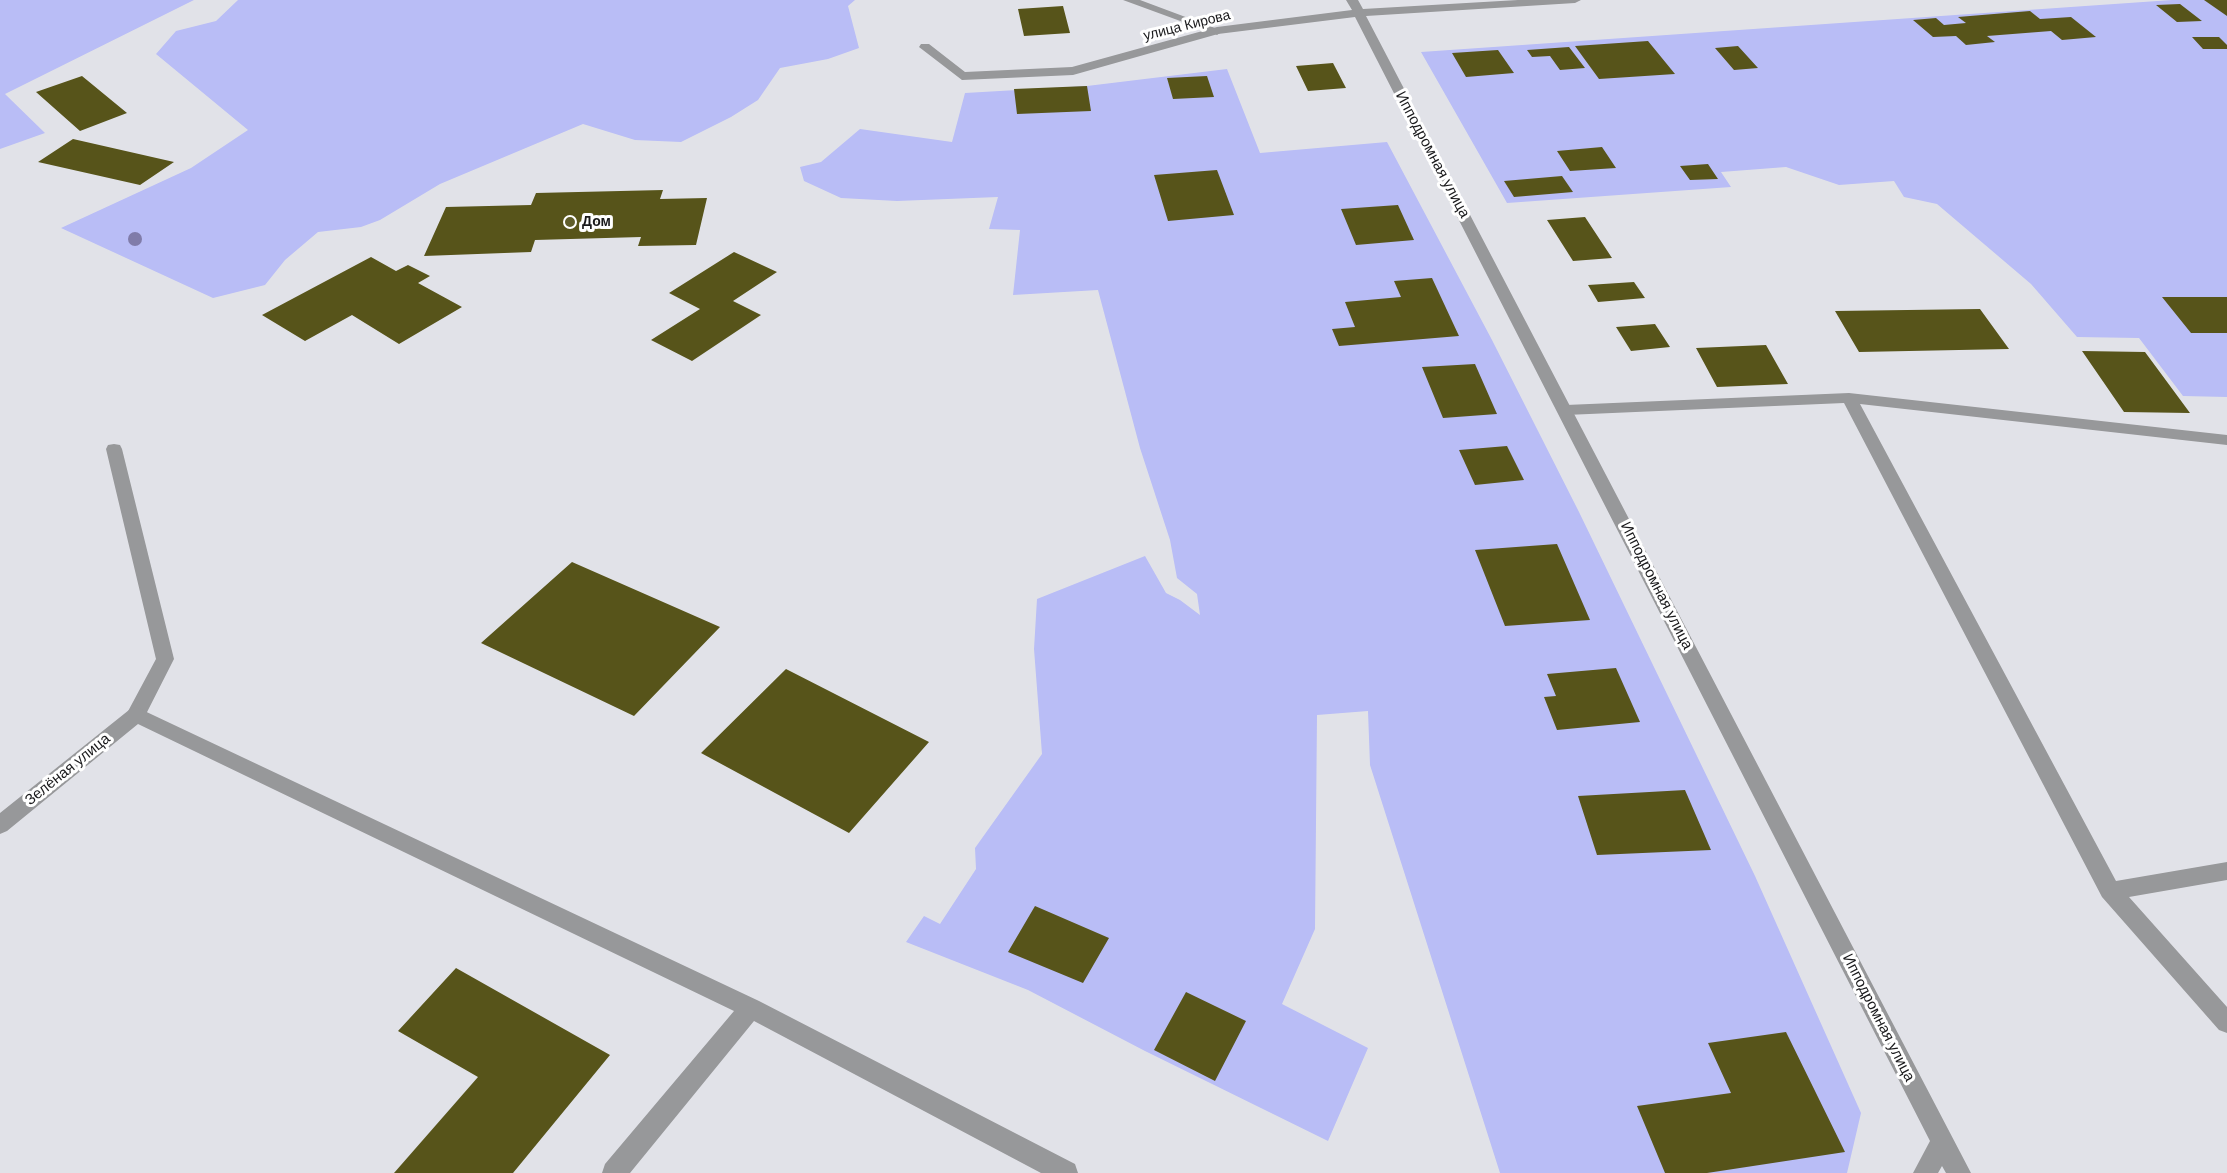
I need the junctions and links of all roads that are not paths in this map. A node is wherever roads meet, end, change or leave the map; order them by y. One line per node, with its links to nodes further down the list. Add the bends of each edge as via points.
1 (1129, 0): 4 (street)
2 (1575, 0): 3 (street, улица Кирова)
3 (1355, 7): 4 (street, улица Кирова); 7 (street, Ипподромная улица)
4 (1217, 32): 5 (street, улица Кирова, via 1073,71 962,75)
5 (925, 47)
6 (1849, 398): 7 (street); 8 (street); 13 (street)
7 (1566, 411): 16 (street, Ипподромная улица)
8 (2227, 440)
9 (114, 449): 10 (street, via 165,659)
10 (136, 715): 11 (street, Зелёная улица); 14 (street)
11 (0, 825)
12 (2227, 872): 13 (street)
13 (2110, 891): 15 (street)
14 (751, 1008): 17 (street); 18 (street)
15 (2227, 1023)
16 (1942, 1142): 19 (street); 20 (street, Ипподромная улица)
17 (614, 1173)
18 (1066, 1173)
19 (1925, 1173)
20 (1959, 1173)

